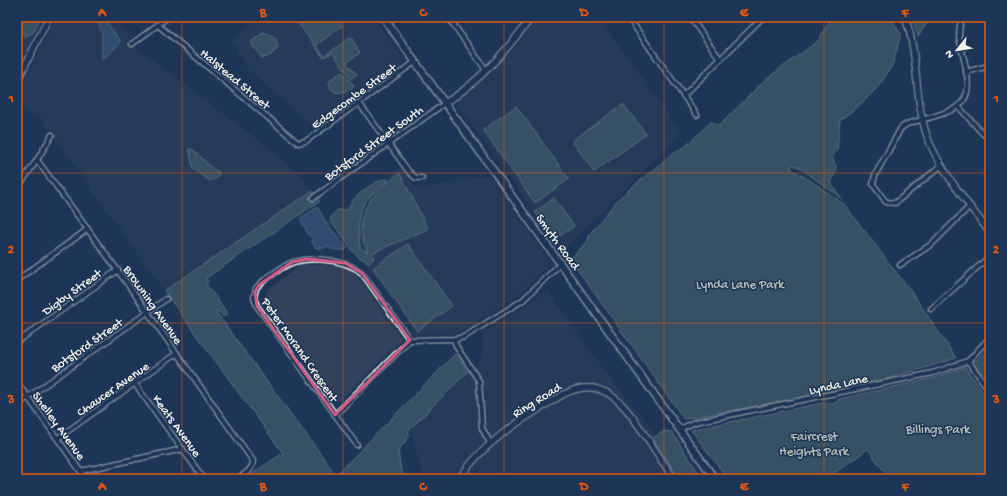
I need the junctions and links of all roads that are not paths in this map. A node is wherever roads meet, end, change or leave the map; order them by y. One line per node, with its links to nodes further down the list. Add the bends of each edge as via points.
1 (49, 17): 18 (street)
2 (168, 17): 11 (street)
3 (382, 17): 14 (main road, Smyth Road)
4 (448, 17): 16 (street)
5 (532, 17): 16 (street)
6 (628, 17): 19 (street)
7 (690, 17): 13 (street)
8 (762, 17): 13 (street)
9 (905, 17): 24 (street)
10 (962, 17): 17 (street, via 959,34)
11 (158, 26): 12 (street); 27 (street, Halstead Street, via 298,143)
12 (132, 44)
13 (720, 59): 19 (street)
14 (415, 62): 20 (street, Edgecombe Street); 21 (main road, Smyth Road)
15 (988, 66): 17 (street)
16 (486, 70): 21 (street)
17 (966, 72): 22 (street, via 967,86 964,98)
18 (17, 82)
19 (683, 96): 23 (street)
20 (359, 103): 27 (street, Edgecombe Street); 28 (street)
21 (445, 103): 28 (street, Botsford Street South); 39 (main road, Smyth Road)
22 (958, 106): 24 (street); 25 (street, via 983,134)
23 (697, 114)
24 (923, 118): 30 (street, via 928,137); 30 (street, via 901,128 875,175 873,184 886,202 895,203)
25 (990, 129)
26 (52, 135): 29 (street)
27 (302, 143)
28 (388, 144): 31 (street, via 412,176); 34 (street, Botsford Street South)
29 (37, 160): 32 (street); 36 (street, Browning Avenue)
30 (942, 165): 35 (street)
31 (422, 178)
32 (19, 182): 33 (street)
33 (17, 189)
34 (313, 198)
35 (970, 206): 37 (street); 40 (street, via 932,244)
36 (88, 230): 41 (street, Browning Avenue); 42 (street)
37 (990, 233)
38 (990, 256): 44 (street)
39 (561, 263): 47 (street, via 519,303 468,334); 58 (main road, Smyth Road)
40 (900, 265)
41 (118, 270): 45 (street, Browning Avenue); 49 (street, Digby Street)
42 (17, 280)
43 (166, 299): 45 (street, Botsford Street)
44 (931, 309)
45 (148, 312): 50 (street, Browning Avenue); 55 (street, Botsford Street)
46 (990, 337): 51 (street, Lynda Lane)
47 (454, 339): 48 (street); 60 (street, via 480,381 482,428)
48 (410, 340): 57 (street); 57 (street, Peter Morand Crescent, via 362,273 345,263 308,259 292,262 259,285 254,298 257,306)
49 (17, 342)
50 (177, 353): 53 (street, Chaucer Avenue); 67 (street, Browning Avenue, via 253,461 251,469)
51 (968, 361): 54 (street); 58 (street, Lynda Lane, via 933,373 695,422)
52 (17, 382): 55 (street, Shelley Avenue)
53 (136, 384): 59 (street, Chaucer Avenue); 62 (street, Keats Avenue)
54 (990, 391)
55 (28, 397): 56 (street, Botsford Street); 59 (street, Shelley Avenue)
56 (17, 405)
57 (335, 415): 61 (street, Peter Morand Crescent)
58 (680, 430): 64 (main road, Smyth Road)
59 (58, 438): 63 (street, Shelley Avenue)
60 (490, 443): 68 (street, Ring Road); 69 (street, Ring Road, via 566,392 580,388 598,389 610,394 626,407)
61 (357, 445)
62 (183, 449): 63 (street); 66 (street, Keats Avenue)
63 (81, 471): 65 (street, Shelley Avenue)
64 (713, 478): 70 (street)
65 (86, 479)
66 (204, 479)
67 (238, 479)
68 (459, 479)
69 (674, 479)
70 (704, 479)

